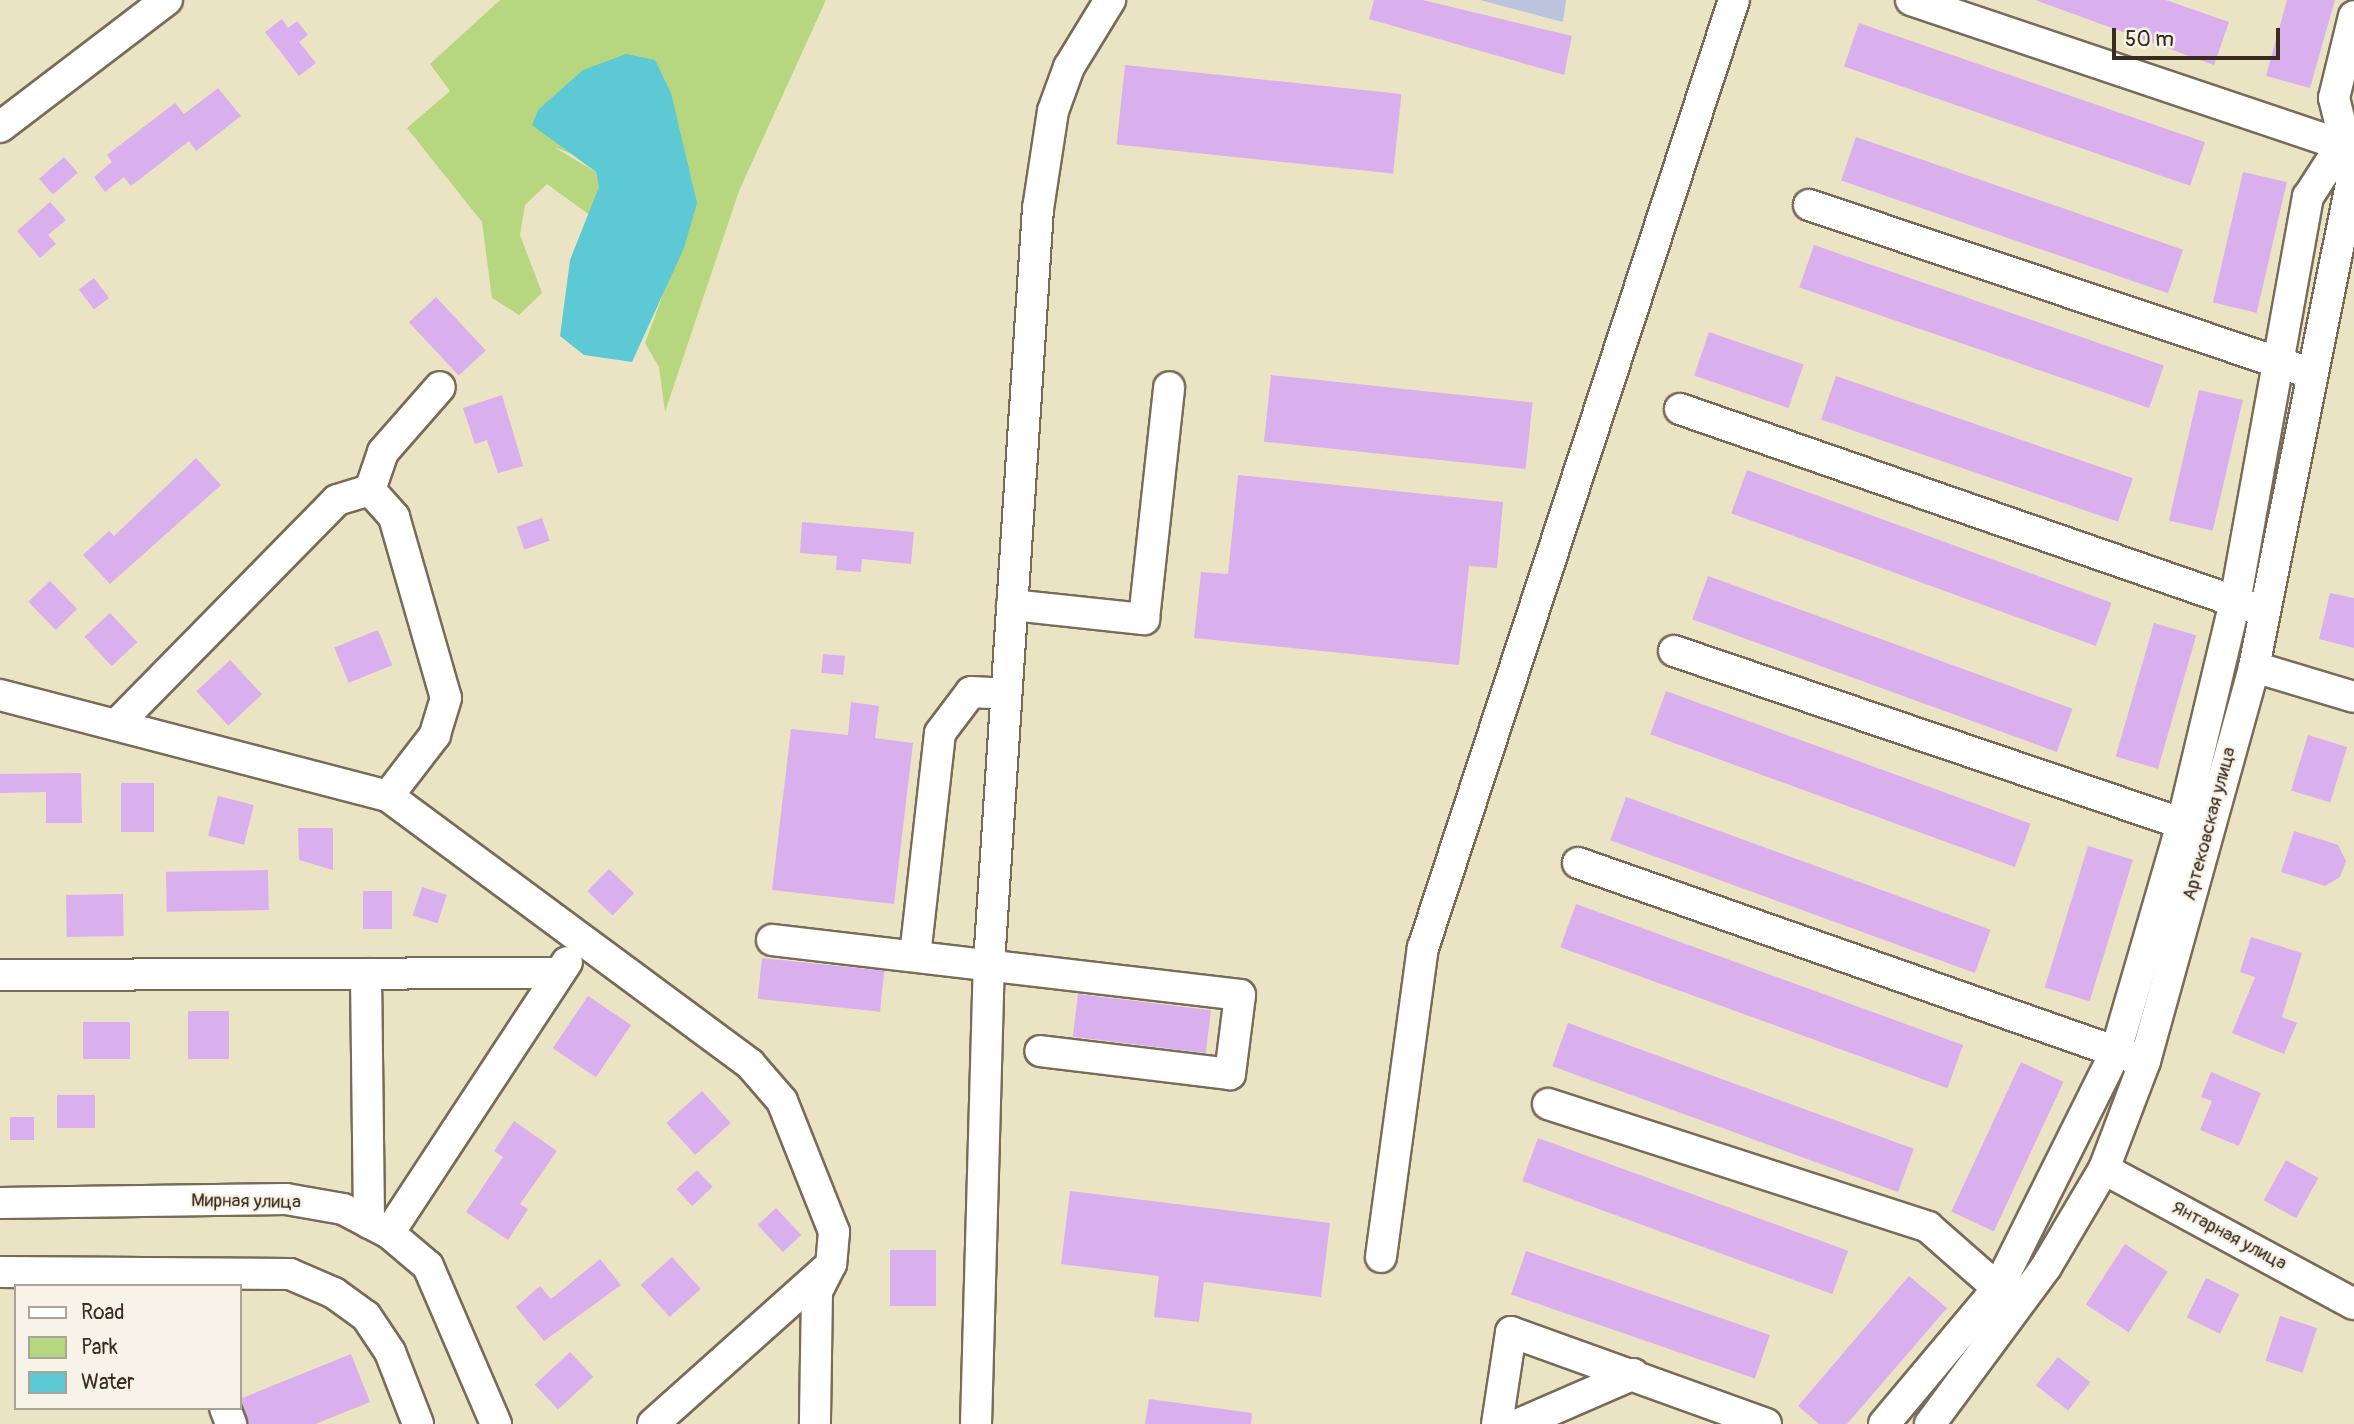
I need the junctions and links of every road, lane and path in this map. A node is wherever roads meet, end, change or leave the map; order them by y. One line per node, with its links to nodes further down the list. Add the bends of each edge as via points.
1 (167, 0): 6 (street)
2 (1110, 0): 18 (street, via 1069,67 1047,148 1038,209)
3 (1734, 0): 43 (street, via 1423,948)
4 (1911, 0): 7 (street)
5 (2354, 16): 7 (street, via 2334,98)
6 (0, 127)
7 (2345, 147): 11 (street, via 2308,197)
8 (2354, 169): 10 (street, Артековская улица)
9 (1809, 205): 11 (street)
10 (2342, 282): 12 (street, Артековская улица)
11 (2282, 364): 12 (street); 17 (street)
12 (2312, 374): 19 (street, Артековская улица)
13 (440, 387): 16 (street, via 383,452)
14 (1169, 387): 18 (street, via 1144,619)
15 (1680, 409): 17 (street)
16 (370, 490): 25 (street, via 337,500); 26 (street, via 394,517 446,698 435,735)
17 (2235, 602): 19 (street); 27 (street)
18 (1012, 606): 22 (street)
19 (2264, 612): 21 (street, Артековская улица)
20 (1674, 651): 27 (street)
21 (2254, 667): 24 (street); 27 (street, Артековская улица)
22 (1006, 694): 31 (street, via 971,692 940,733); 32 (street)
23 (0, 695): 25 (street)
24 (2354, 697)
25 (116, 725): 26 (street)
26 (387, 796): 30 (street)
27 (2195, 828): 37 (street); 38 (street, Артековская улица)
28 (1578, 863): 37 (street)
29 (772, 940): 31 (street)
30 (586, 942): 33 (street); 44 (street, via 771,1084 834,1232)
31 (915, 956): 32 (street)
32 (989, 964): 36 (street, via 1240,995 1230,1074); 54 (street)
33 (556, 973): 34 (street); 42 (street)
34 (366, 974): 35 (street); 42 (street)
35 (0, 975)
36 (1040, 1051)
37 (2116, 1051): 38 (street); 47 (street)
38 (2145, 1061): 40 (street, Артековская улица)
39 (1548, 1104): 47 (street, via 1928,1227)
40 (2104, 1169): 47 (street, Артековская улица); 48 (street, Янтарная улица)
41 (0, 1203): 42 (street, Мирная улица, via 286,1199 343,1209)
42 (379, 1228): 51 (street, Мирная улица, via 428,1266)
43 (1381, 1257)
44 (831, 1264): 52 (street); 53 (street, via 817,1291)
45 (0, 1272): 46 (street)
46 (208, 1280): 50 (street, via 290,1274 334,1293 366,1316 390,1352)
47 (2008, 1298): 58 (street); 59 (street, Артековская улица)
48 (2354, 1304)
49 (1634, 1374): 55 (street, via 1511,1332); 56 (street); 57 (street)
50 (418, 1424)
51 (496, 1424)
52 (653, 1424)
53 (815, 1424)
54 (976, 1424)
55 (1497, 1424)
56 (1519, 1424)
57 (1766, 1424)
58 (1884, 1424)
59 (1930, 1424)

